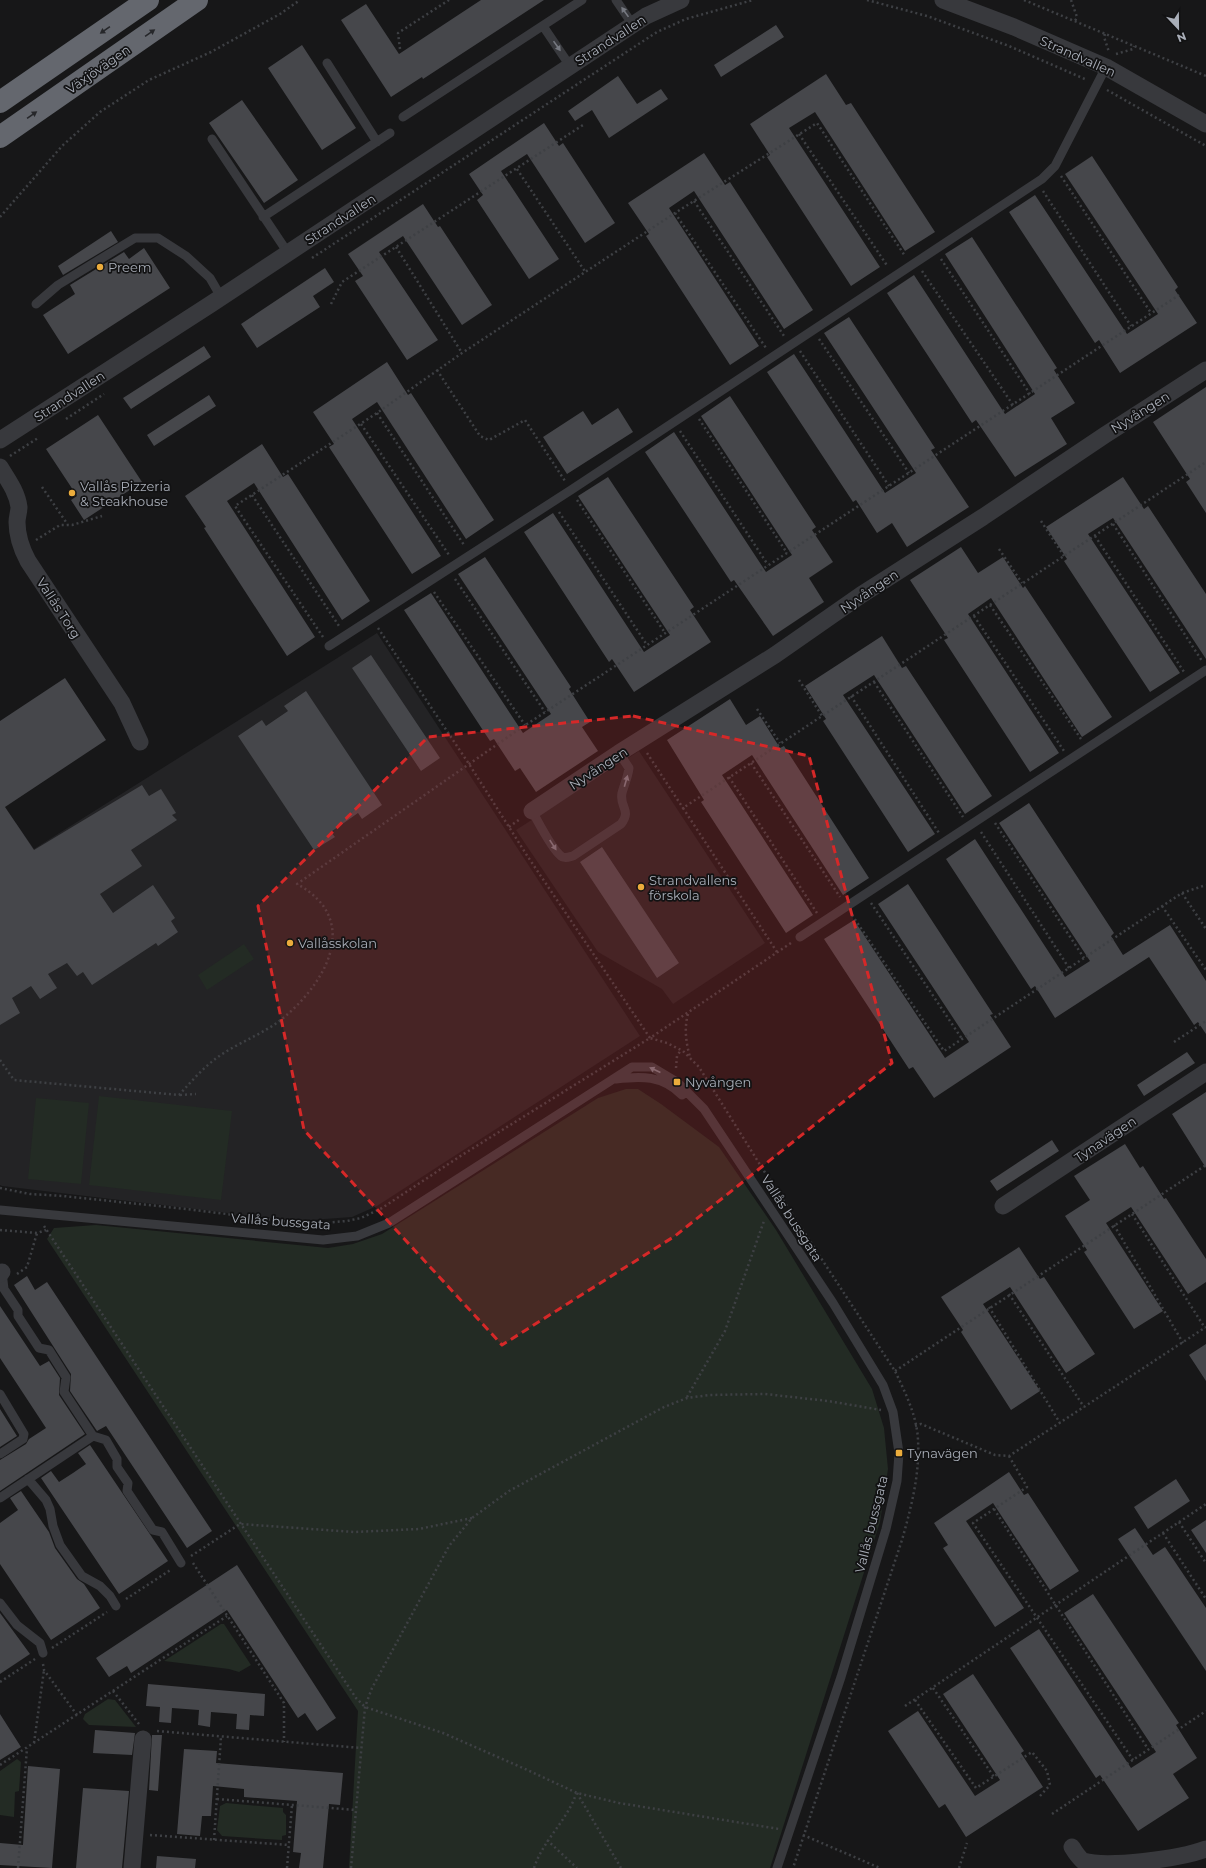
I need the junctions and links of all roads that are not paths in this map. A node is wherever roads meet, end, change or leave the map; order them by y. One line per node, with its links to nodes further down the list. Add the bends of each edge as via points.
1 (148, 0): 12 (highway, one-way to 12)
2 (197, 0): 16 (highway, Växjövägen, one-way to 2)
3 (582, 0): 8 (lane)
4 (616, 0): 7 (lane, one-way to 4)
5 (681, 0): 7 (street, Strandvallen)
6 (943, 0): 9 (street, Strandvallen)
7 (633, 25): 11 (street, Strandvallen)
8 (543, 26): 11 (lane, one-way to 11); 13 (lane)
9 (1108, 62): 14 (street, Strandvallen); 26 (lane, via 1055,166 1037,182 571,490)
10 (326, 63): 18 (lane)
11 (570, 66): 20 (street, Strandvallen)
12 (0, 102)
13 (403, 117)
14 (1206, 124)
15 (390, 133): 18 (lane)
16 (0, 137)
17 (212, 139): 19 (lane)
18 (377, 142): 19 (lane)
19 (263, 216): 20 (lane)
20 (288, 253): 21 (street, Strandvallen)
21 (221, 297): 22 (lane, via 210,278 186,256 158,238 134,238 58,285); 24 (street, Strandvallen)
22 (36, 304)
23 (1206, 370): 29 (street, Nyvången, via 861,595 775,655)
24 (0, 440)
25 (3, 463): 28 (street, Vallås Torg, via 17,498 18,534 22,550 122,703)
26 (329, 646)
27 (1206, 670): 31 (lane)
28 (140, 742)
29 (619, 753): 30 (street, Nyvången); 30 (lane, one-way to 29, via 561,856 573,856 625,819 621,794 628,779 629,768)
30 (532, 811)
31 (800, 937)
32 (1206, 1072): 33 (street, Tynavägen)
33 (1003, 1206)
34 (0, 1210): 49 (lane, Vallås bussgata, via 323,1240 358,1236 389,1223 612,1080 655,1078 677,1090 730,1146 833,1303 883,1385 893,1412 899,1453 897,1481 886,1529 841,1677)
35 (1, 1273): 37 (lane, via 4,1290 18,1310 18,1316 39,1348 49,1350 66,1377 64,1392)
36 (0, 1394): 38 (lane, via 24,1434 24,1440)
37 (93, 1436): 39 (lane, via 41,1468); 41 (lane, via 106,1440 117,1459 117,1467 128,1483 127,1491 153,1530 162,1532)
38 (0, 1454)
39 (28, 1479): 40 (lane); 43 (lane, via 46,1500 60,1545 82,1576 100,1586)
40 (0, 1498)
41 (181, 1563)
42 (0, 1603): 44 (lane, via 16,1625 40,1643)
43 (116, 1606)
44 (43, 1653)
45 (145, 1732): 48 (street)
46 (1072, 1847): 47 (street, via 1083,1861 1090,1865 1120,1868 1156,1864)
47 (1206, 1849)
48 (132, 1868)
49 (777, 1868)

